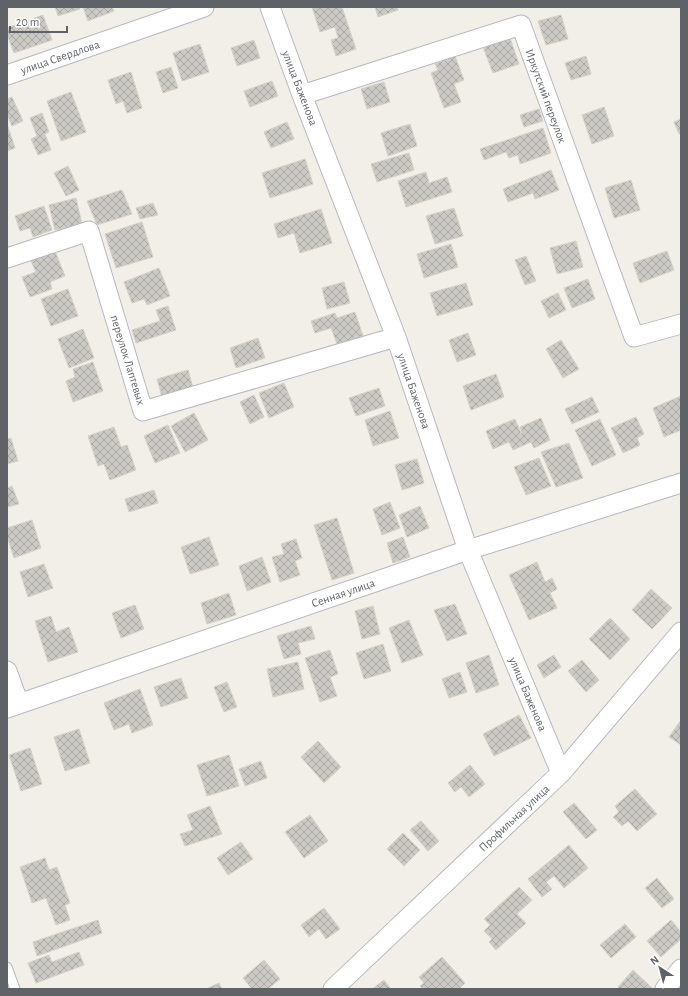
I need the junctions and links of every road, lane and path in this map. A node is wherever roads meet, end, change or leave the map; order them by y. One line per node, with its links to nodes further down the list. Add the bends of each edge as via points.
1 (204, 7): 3 (street, улица Свердлова)
2 (270, 7): 4 (street, улица Баженова)
3 (7, 75)
4 (302, 94): 6 (street, Иркутский переулок, via 520,25 634,337); 7 (street, улица Баженова)
5 (7, 258): 7 (street, переулок Лаптевых, via 89,231 143,411)
6 (681, 324)
7 (396, 337): 9 (street, улица Баженова)
8 (681, 483): 9 (street, Сенная улица)
9 (468, 550): 12 (street, Сенная улица); 13 (street, улица Баженова)
10 (681, 632): 13 (street, Профильная улица)
11 (7, 671): 12 (street)
12 (13, 706)
13 (561, 773): 17 (street, Профильная улица)
14 (7, 967): 16 (lane)
15 (681, 969): 18 (street)
16 (15, 989)
17 (333, 989)
18 (665, 989)

